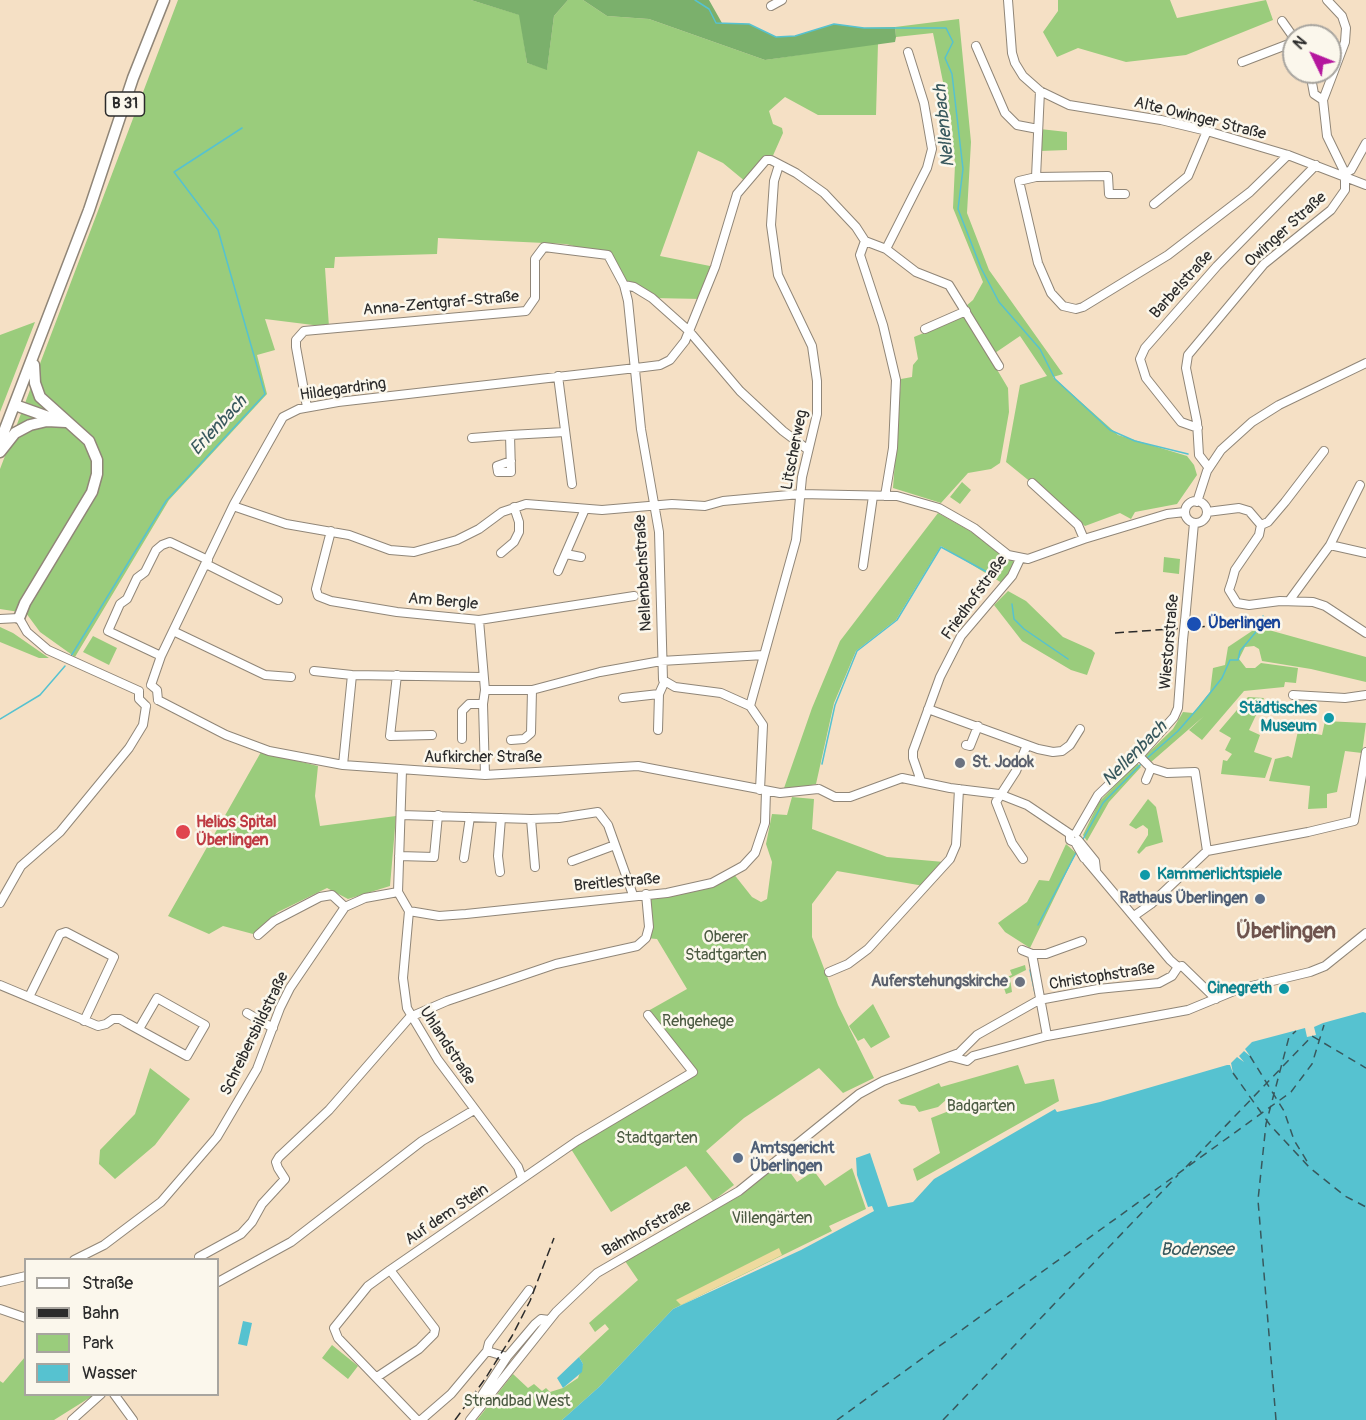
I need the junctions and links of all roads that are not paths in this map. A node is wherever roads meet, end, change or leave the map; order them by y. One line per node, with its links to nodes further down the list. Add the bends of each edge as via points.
1 (164, 0): 33 (main road, B 31)
2 (782, 0): 5 (street)
3 (1008, 0): 13 (street, Alte Owinger Straße, via 1015,63)
4 (1327, 0): 14 (street, via 1342,16 1346,28 1345,42)
5 (771, 6)
6 (1282, 21): 7 (street)
7 (1284, 24)
8 (976, 46): 15 (street, via 1005,113 1017,125)
9 (1282, 47): 11 (street)
10 (908, 52): 27 (street, via 924,103 932,149 927,168)
11 (1242, 62)
12 (1312, 84): 14 (street, via 1314,94)
13 (1040, 91): 15 (street); 16 (street, Alte Owinger Straße, via 1069,105)
14 (1323, 100): 21 (street, via 1327,136)
15 (1038, 129): 22 (street)
16 (1207, 131): 18 (street, Alte Owinger Straße); 25 (street, via 1188,176)
17 (1366, 143): 21 (street, Owinger Straße)
18 (1288, 155): 20 (street, Alte Owinger Straße); 22 (street, via 1250,192 1168,255 1076,309 1063,306 1051,293 1038,263 1019,181)
19 (779, 165): 26 (street, via 824,193); 32 (street, via 771,160 761,164 737,194 715,267); 46 (street, Litscherweg, via 771,225 778,275 812,346 817,381 817,414)
20 (1316, 165): 21 (street, Alte Owinger Straße); 41 (street, Barbelstraße, via 1217,266 1145,348 1140,359 1146,378 1181,422)
21 (1346, 175): 23 (street, Alte Owinger Straße); 41 (street, Owinger Straße, via 1343,196 1331,210 1264,264 1193,345 1186,368)
22 (1036, 177): 24 (street, via 1108,176 1109,194)
23 (1366, 185)
24 (1125, 194)
25 (1154, 204)
26 (865, 241): 27 (street); 56 (street, via 860,255 896,380 893,448)
27 (886, 249): 30 (street, via 907,267 949,285)
28 (608, 255): 29 (street, Nellenbachstraße); 39 (street, Anna-Zentgraf-Straße, via 544,247 535,259 535,298 526,311 304,332 296,340 296,347)
29 (624, 285): 32 (street, via 652,298); 36 (street, Nellenbachstraße)
30 (966, 311): 31 (street); 35 (street)
31 (925, 330)
32 (689, 332): 36 (street, Hildegardring, via 670,360); 46 (street, via 740,391)
33 (39, 345): 38 (main road, B 31); 40 (main road, via 34,383 40,397)
34 (1366, 363): 50 (street, via 1252,422 1221,450)
35 (999, 366)
36 (636, 368): 37 (street, Hildegardring); 59 (street, Nellenbachstraße, via 641,429)
37 (558, 376): 39 (street, Hildegardring); 42 (street)
38 (16, 403): 40 (main road); 45 (main road, B 31)
39 (307, 407): 58 (street, Hildegardring, via 290,412 276,427)
40 (62, 419): 48 (main road, via 22,429); 80 (main road, via 86,436 95,453 95,486)
41 (1198, 428): 50 (street, Owinger Straße, via 1199,455)
42 (565, 432): 43 (street); 52 (street)
43 (510, 435): 44 (street); 49 (street)
44 (472, 438)
45 (0, 442)
46 (807, 449): 54 (street, Litscherweg)
47 (1324, 451): 65 (street, via 1280,508)
48 (0, 452)
49 (511, 461)
50 (1209, 468): 57 (street)
51 (1032, 483): 67 (street, via 1078,525)
52 (572, 484)
53 (1360, 485): 68 (street)
54 (800, 494): 55 (street); 59 (street, via 705,506); 85 (street, Litscherweg, via 796,540)
55 (873, 496): 56 (street); 75 (street)
56 (885, 496): 73 (street, via 913,499 939,508 974,528 1008,555)
57 (1197, 502): 62 (street, via 1189,504); 63 (street)
58 (233, 506): 66 (street, via 286,524); 74 (street, Hildegardring)
59 (655, 506): 61 (street); 87 (street, Nellenbachstraße)
60 (514, 507): 61 (street, via 539,503); 66 (street, via 457,540 414,552 390,550); 69 (street, via 519,532)
61 (585, 509): 71 (street)
62 (1185, 512): 64 (street); 67 (street, Friedhofstraße)
63 (1207, 512): 64 (street, via 1203,520); 65 (street, via 1239,508 1249,511)
64 (1194, 523): 116 (street, Wiestorstraße, bridge, via 1176,713)
65 (1261, 525): 79 (street, via 1259,535 1235,570 1229,590 1237,603)
66 (331, 531): 82 (street, Am Bergle, via 316,589 321,598 397,612)
67 (1084, 538): 73 (street, Friedhofstraße, via 1046,554)
68 (1330, 545): 70 (street); 79 (street)
69 (501, 553)
70 (1366, 553)
71 (566, 554): 72 (street); 76 (street)
72 (581, 557)
73 (1020, 559): 106 (street, Friedhofstraße, via 1012,576 961,636)
74 (207, 562): 78 (street); 83 (street, Hildegardring); 86 (street, via 170,542 162,545 120,604 108,631)
75 (863, 566)
76 (558, 571)
77 (634, 596): 82 (street, Am Bergle)
78 (278, 600)
79 (1289, 601): 84 (street, via 1324,606)
80 (19, 618): 81 (street); 97 (street, via 27,632 48,650)
81 (0, 619)
82 (479, 620): 92 (street)
83 (173, 631): 86 (street, Hildegardring); 91 (street, via 265,675)
84 (1366, 633)
85 (764, 655): 87 (street); 105 (street, Litscherweg)
86 (161, 656): 94 (street, Hildegardring)
87 (661, 661): 93 (street, Nellenbachstraße); 96 (street)
88 (314, 671): 89 (street)
89 (352, 675): 90 (street); 117 (street)
90 (397, 675): 92 (street); 110 (street, via 390,736)
91 (291, 677)
92 (483, 677): 95 (street)
93 (664, 683): 98 (street); 105 (street, via 721,693)
94 (151, 686): 97 (street); 102 (street, via 157,690)
95 (485, 690): 96 (street); 103 (street)
96 (532, 690): 112 (street, via 531,733 524,740)
97 (139, 691): 104 (street, via 139,699)
98 (659, 694): 101 (street); 109 (street)
99 (1293, 695): 100 (street)
100 (1366, 695)
101 (623, 698)
102 (158, 700): 104 (street); 117 (street, Aufkircher Straße, via 226,735 269,751)
103 (483, 704): 111 (street, via 469,704 462,711); 119 (street)
104 (146, 706): 144 (street, via 143,725 129,748 60,832 21,866)
105 (750, 706): 123 (street, via 763,725)
106 (928, 709): 107 (street); 121 (street, Friedhofstraße, via 913,758)
107 (978, 726): 113 (street, via 970,746); 114 (street)
108 (1080, 729): 114 (street, via 1062,751)
109 (658, 730)
110 (432, 735)
111 (462, 739)
112 (511, 740)
113 (966, 744)
114 (1027, 744): 124 (street, via 1016,771)
115 (1366, 752): 132 (street, via 1354,820)
116 (1144, 762): 120 (street); 130 (street, Wiestorstraße, via 1098,795); 132 (street, via 1167,773 1195,772)
117 (343, 765): 118 (street, Aufkircher Straße)
118 (402, 770): 119 (street, Aufkircher Straße); 125 (street)
119 (485, 775): 123 (street, Aufkircher Straße, via 638,766)
120 (1146, 780)
121 (921, 781): 122 (street, Aufkircher Straße); 123 (street, Aufkircher Straße, via 903,777 843,798 818,789 793,793)
122 (958, 789): 124 (street, Aufkircher Straße); 154 (street, via 956,845 950,859 868,949)
123 (763, 791): 142 (street, Breitlestraße, via 763,835 755,853 743,866 712,883)
124 (999, 794): 130 (street, Aufkircher Straße, via 1027,805); 136 (street, via 996,802 1000,816)
125 (401, 815): 126 (street); 134 (street)
126 (438, 815): 127 (street); 134 (street, via 434,857)
127 (470, 817): 128 (street); 135 (street)
128 (501, 818): 129 (street); 140 (street)
129 (531, 819): 131 (street, via 598,812); 138 (street)
130 (1075, 837): 133 (street, Aufkircher Straße)
131 (615, 845): 137 (street); 143 (street)
132 (1207, 851): 147 (street)
133 (1084, 855): 139 (street); 139 (street, via 1095,861)
134 (399, 856): 141 (street)
135 (464, 858)
136 (1023, 859)
137 (572, 861)
138 (535, 867)
139 (1096, 870): 147 (street)
140 (500, 872)
141 (398, 892): 145 (street, via 365,898); 146 (street)
142 (646, 894): 143 (street, Breitlestraße); 161 (street, via 649,927 646,938 637,946 556,964)
143 (633, 896): 146 (street, Breitlestraße, via 439,916)
144 (0, 903)
145 (345, 907): 149 (street, via 332,895 320,897 274,921); 163 (street, Schreibersbildstraße, via 292,984)
146 (409, 911): 161 (street, Uhlandstraße, via 403,978)
147 (1134, 916): 153 (street)
148 (1366, 933): 158 (street, Christophstraße, via 1333,960 1310,972 1246,987)
149 (258, 935)
150 (1082, 941): 152 (street, via 1056,952)
151 (1023, 950): 152 (street)
152 (1032, 954): 157 (street)
153 (1178, 967): 157 (street, Christophstraße, via 1172,976 1159,983); 158 (street, via 1182,966)
154 (829, 972)
155 (0, 985): 156 (street)
156 (29, 997): 162 (street); 162 (street, via 60,934 66,932 114,957)
157 (1039, 1000): 165 (street); 166 (street, Christophstraße, via 977,1035)
158 (1213, 1000): 165 (street, Christophstraße, via 1153,1018)
159 (247, 1013): 163 (street)
160 (648, 1015): 171 (street, Auf dem Stein, via 693,1072)
161 (410, 1017): 170 (street, Uhlandstraße); 172 (street, via 329,1110 279,1157 276,1162 285,1179 262,1204 252,1222 241,1234)
162 (84, 1020): 164 (street, via 98,1026 120,1019)
163 (273, 1028): 173 (street, Schreibersbildstraße, via 257,1069 217,1137 194,1165 161,1202 104,1245)
164 (139, 1029): 164 (street, via 187,1056 205,1025 157,998)
165 (1047, 1036): 168 (street, Christophstraße)
166 (967, 1047): 167 (street, Christophstraße); 168 (street)
167 (960, 1055): 168 (street, Christophstraße, via 967,1061); 169 (street, Christophstraße)
168 (973, 1056)
169 (864, 1090): 181 (street, Bahnhofstraße, via 739,1191 597,1273)
170 (474, 1110): 171 (street, Uhlandstraße, via 518,1167); 176 (street, via 422,1141 291,1242)
171 (522, 1178): 174 (street, Auf dem Stein)
172 (199, 1257)
173 (78, 1258)
174 (390, 1270): 184 (street, Auf dem Stein, via 368,1286 334,1328 338,1338); 184 (street, via 435,1329 419,1348)
175 (24, 1276): 177 (street)
176 (219, 1281)
177 (0, 1282)
178 (529, 1290): 182 (street)
179 (0, 1309): 180 (street)
180 (24, 1317)
181 (549, 1320): 183 (street, via 541,1319 535,1324); 187 (street, Bahnhofstraße)
182 (487, 1351): 183 (street); 190 (street, via 451,1394)
183 (507, 1357): 187 (street, via 482,1395)
184 (377, 1377): 190 (street, Auf dem Stein)
185 (100, 1396): 188 (street)
186 (115, 1396): 189 (street)
187 (485, 1402): 191 (street, Bahnhofstraße)
188 (72, 1420)
189 (133, 1420)
190 (419, 1420)
191 (470, 1420)

